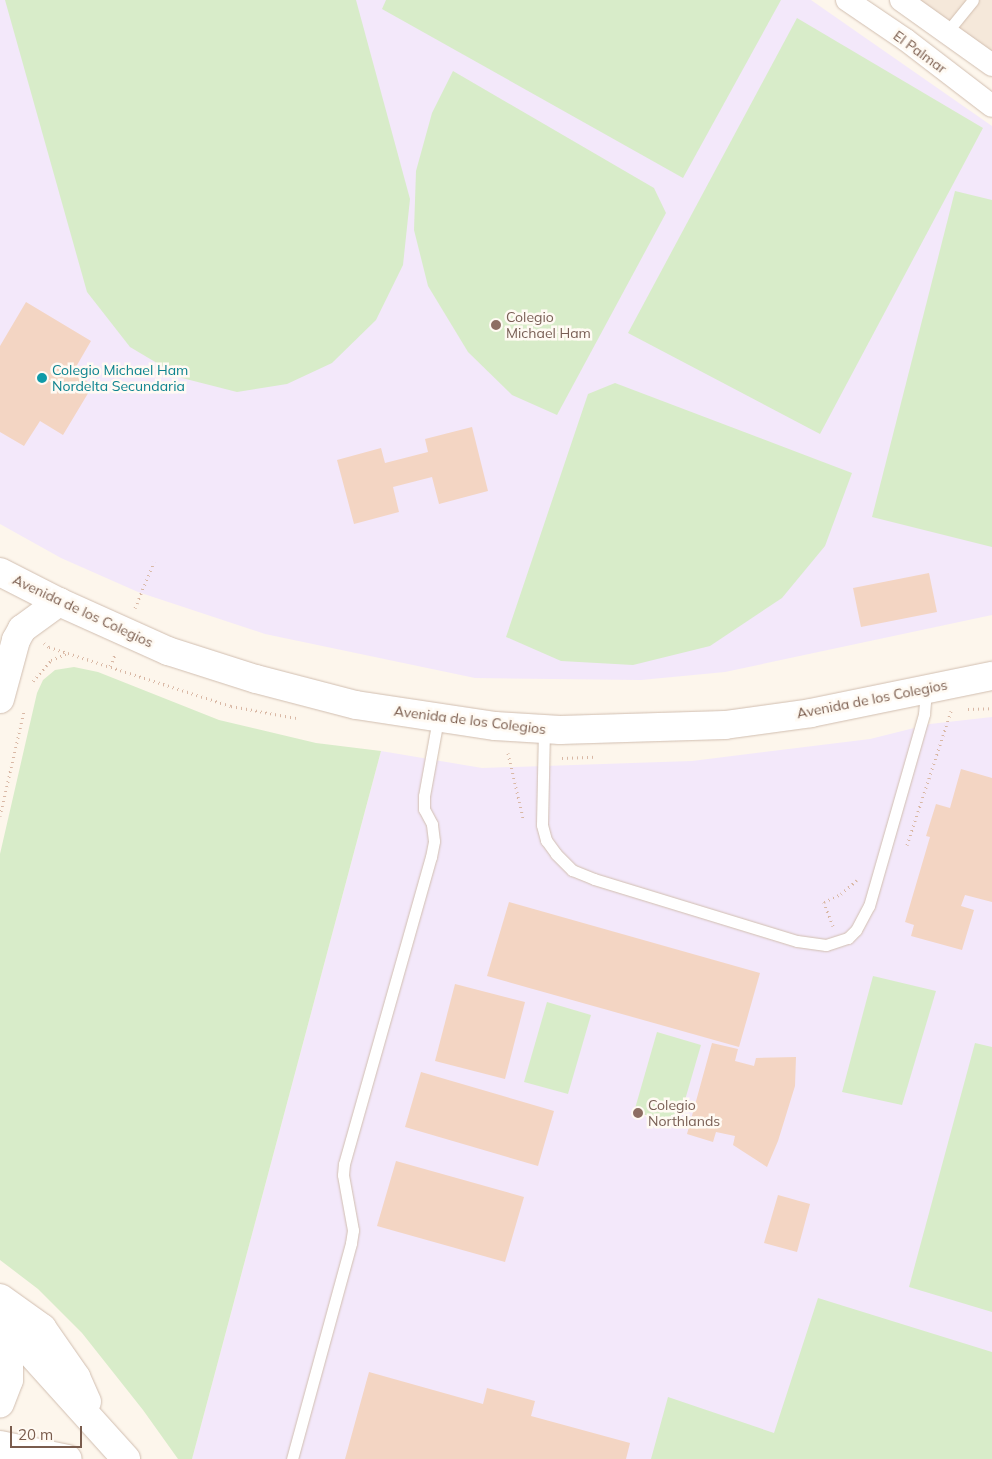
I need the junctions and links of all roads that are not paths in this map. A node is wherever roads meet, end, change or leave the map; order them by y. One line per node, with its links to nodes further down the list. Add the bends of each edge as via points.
1 (847, 0): 5 (street, El Palmar)
2 (900, 0): 4 (street)
3 (973, 0): 4 (lane)
4 (943, 30): 5 (street); 6 (street)
5 (923, 54): 7 (street, El Palmar)
6 (992, 65)
7 (992, 106)
8 (0, 572): 9 (street, Avenida de los Colegios)
9 (59, 602): 12 (street, via 22,629 16,640); 13 (street, Avenida de los Colegios, via 168,651 256,679 356,705)
10 (992, 676): 11 (street, Avenida de los Colegios)
11 (926, 688): 14 (street, Avenida de los Colegios, via 810,713 725,725); 14 (lane, via 924,714 869,906 856,930 839,942 826,945 797,941 572,870 546,840 542,825)
12 (13, 703)
13 (438, 719): 14 (street, Avenida de los Colegios); 23 (lane, via 424,796 424,809 432,824 434,841 431,857 344,1164 353,1230 351,1243)
14 (544, 729)
15 (0, 1298): 19 (street, via 42,1328 58,1348 76,1377)
16 (0, 1327): 19 (street, via 27,1349)
17 (0, 1339): 18 (street, via 9,1356 9,1380)
18 (0, 1403)
19 (97, 1426): 22 (street)
20 (0, 1444): 21 (street)
21 (68, 1459)
22 (126, 1459)
23 (292, 1459)

